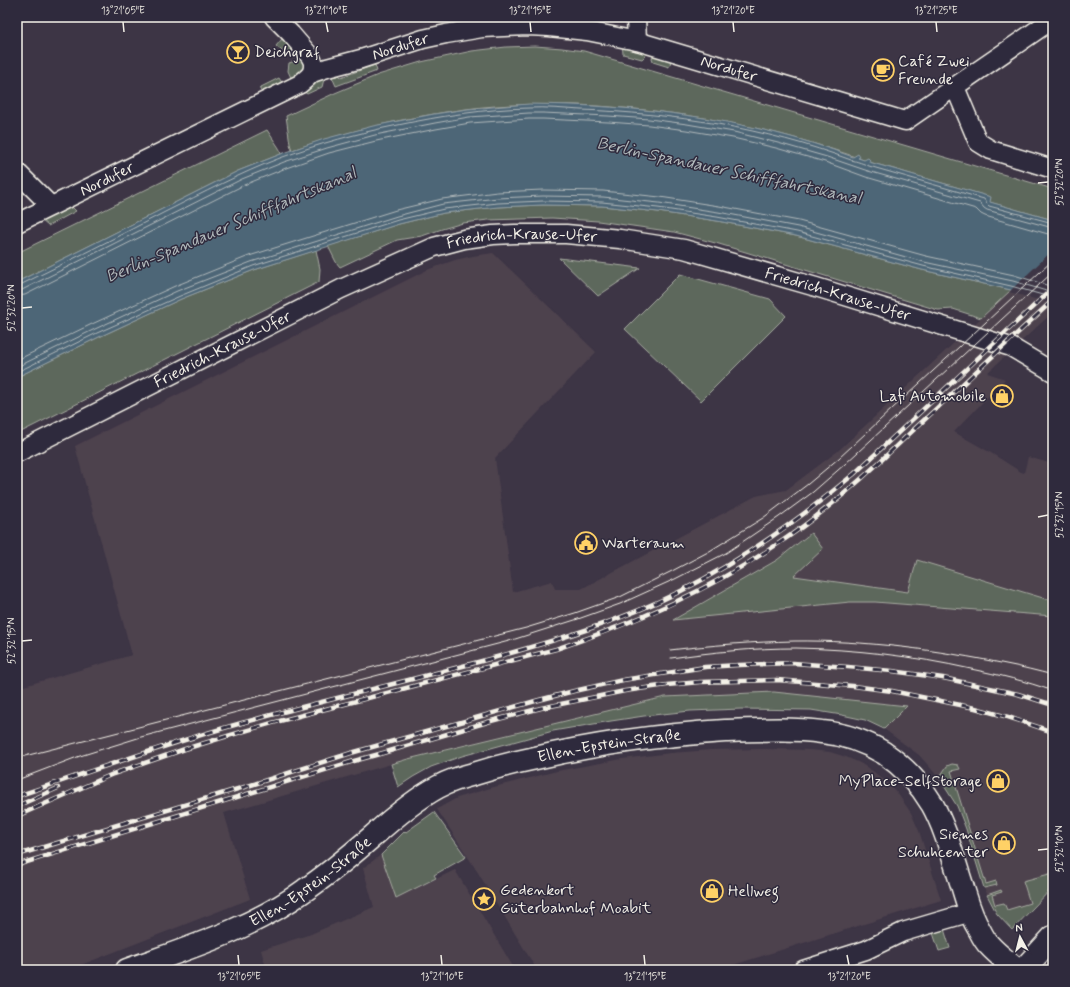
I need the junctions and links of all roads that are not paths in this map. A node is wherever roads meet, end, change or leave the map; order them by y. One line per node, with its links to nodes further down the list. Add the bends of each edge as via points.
1 (274, 17): 5 (street, via 310,56 313,62)
2 (636, 17): 4 (street)
3 (1053, 19): 6 (street)
4 (636, 41): 5 (street, Nordufer, via 587,31 549,27 482,28 423,39); 6 (street, Nordufer, via 905,121)
5 (312, 73): 9 (street, Nordufer, via 300,84)
6 (954, 87): 7 (street, via 978,142 991,150)
7 (1053, 169)
8 (17, 172): 9 (street)
9 (51, 206): 10 (street, Nordufer)
10 (17, 223)
11 (1053, 372): 12 (street, Friedrich-Krause-Ufer, via 1011,347 684,249 566,234 493,235 464,239 434,248 341,289)
12 (17, 453)
13 (971, 912): 15 (main road, Ellen-Epstein-Straße, via 943,827 932,804 908,774 883,752 857,740 824,732 717,732 630,740 566,751 505,764 440,786 401,812 338,866 275,910 224,934); 16 (street, via 904,932 866,950); 17 (main road, Ellen-Epstein-Straße, via 989,944)
14 (1053, 937): 18 (main road)
15 (127, 970)
16 (803, 970)
17 (1017, 970)
18 (1023, 970)

